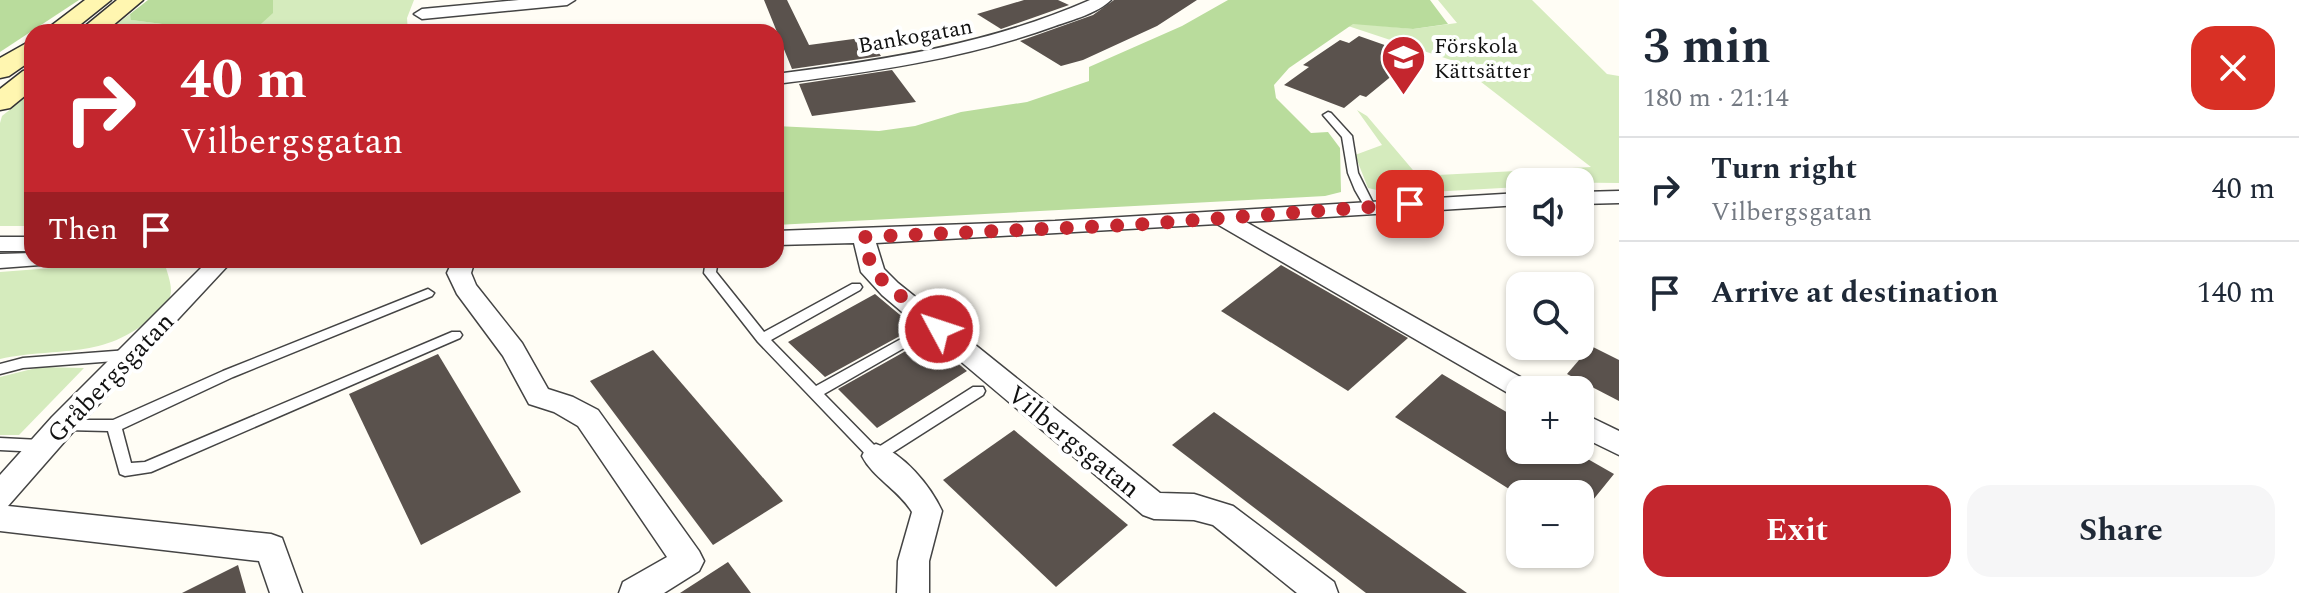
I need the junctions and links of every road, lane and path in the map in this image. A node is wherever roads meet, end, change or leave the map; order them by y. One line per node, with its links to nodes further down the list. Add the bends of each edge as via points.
1 (100, 0): 6 (main road)
2 (132, 0): 7 (main road)
3 (567, 0): 5 (street)
4 (1103, 0): 10 (street, Bankogatan, via 977,46)
5 (425, 7)
6 (66, 24)
7 (100, 24)
8 (24, 54): 9 (main road)
9 (0, 70)
10 (784, 78)
11 (24, 83): 12 (main road)
12 (0, 102)
13 (1328, 115): 17 (lane, via 1347,136 1357,189)
14 (1619, 197): 15 (street)
15 (1594, 198)
16 (1506, 200): 17 (street)
17 (1370, 207): 18 (street)
18 (1222, 218): 19 (street); 35 (street)
19 (863, 237): 20 (street); 50 (street, Vilbergsgatan, via 873,272 890,289 1154,506 1194,507 1222,515)
20 (784, 238)
21 (0, 244): 22 (street)
22 (24, 244)
23 (24, 260): 24 (street)
24 (0, 261)
25 (215, 268): 33 (street, Gråbergsgatan)
26 (461, 268): 48 (street, via 465,288 513,350 539,397 588,418 688,561)
27 (711, 268): 32 (lane)
28 (856, 287): 32 (lane)
29 (428, 293): 39 (lane)
30 (456, 335): 39 (lane, via 146,468 125,470)
31 (914, 337): 37 (lane)
32 (762, 339): 37 (lane)
33 (133, 355): 34 (lane); 38 (street, Gråbergsgatan)
34 (0, 369)
35 (1506, 381)
36 (978, 391): 44 (lane)
37 (815, 393): 44 (lane)
38 (62, 425): 39 (lane); 43 (street, Gråbergsgatan)
39 (114, 426)
40 (1594, 431): 42 (street)
41 (0, 444): 43 (lane)
42 (1619, 444)
43 (44, 446): 45 (street, Gråbergsgatan)
44 (876, 456): 49 (street, via 916,493 927,511 914,553)
45 (0, 496)
46 (0, 518): 47 (street, via 271,548)
47 (286, 593)
48 (635, 593)
49 (913, 593)
50 (1322, 593)

